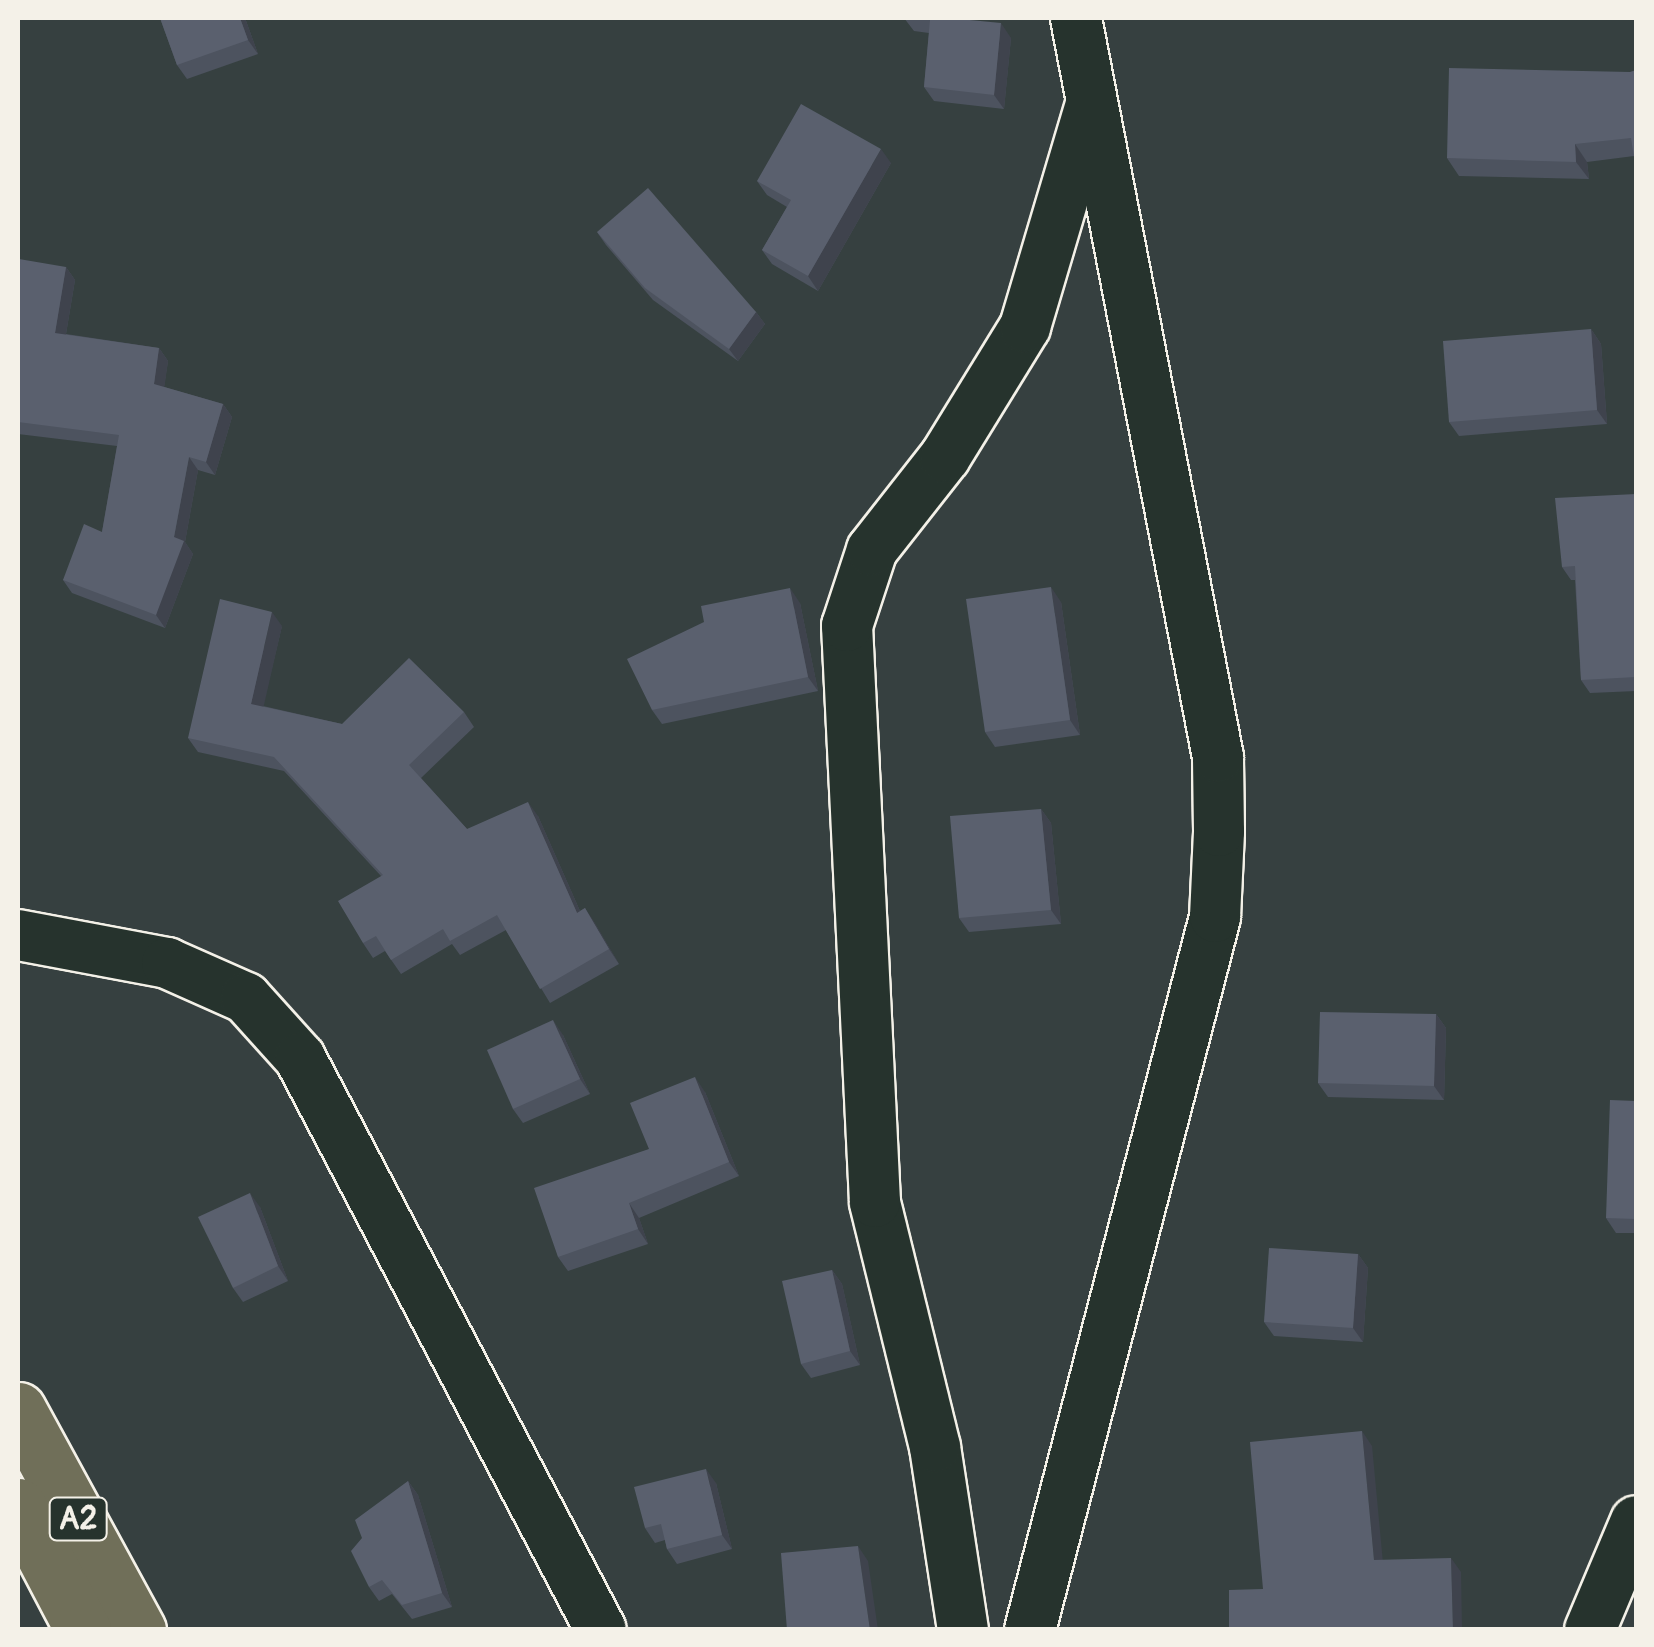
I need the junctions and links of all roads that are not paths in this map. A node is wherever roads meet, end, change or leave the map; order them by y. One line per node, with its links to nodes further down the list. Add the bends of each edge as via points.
1 (1076, 18): 2 (street)
2 (1093, 98): 10 (street, via 1025,327 945,458 872,550 847,626 875,1202 935,1447); 11 (street, via 1218,757 1220,831 1215,917)
3 (18, 934): 9 (street, via 167,963 246,998 300,1058)
4 (18, 1410): 8 (highway, A2)
5 (18, 1506): 7 (highway, A2)
6 (1636, 1521): 12 (street)
7 (83, 1630)
8 (138, 1630)
9 (602, 1630)
10 (964, 1630)
11 (1030, 1630)
12 (1590, 1630)

